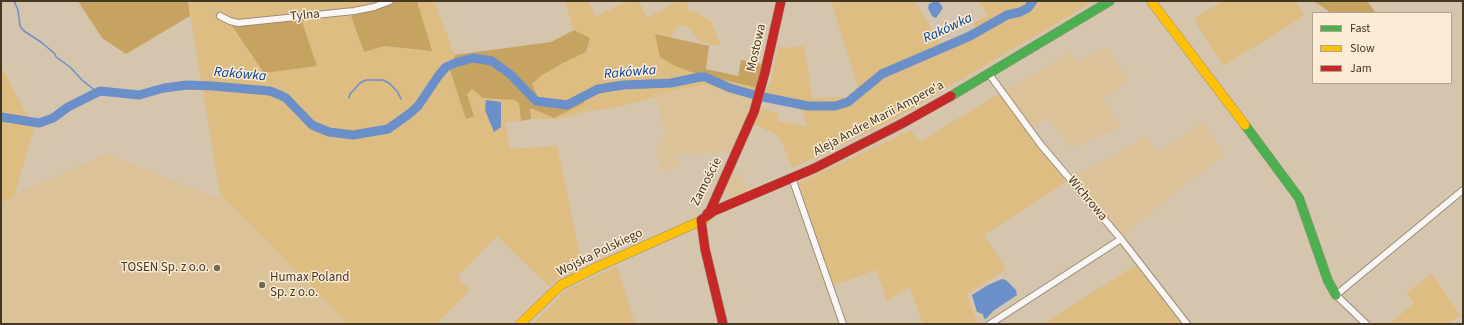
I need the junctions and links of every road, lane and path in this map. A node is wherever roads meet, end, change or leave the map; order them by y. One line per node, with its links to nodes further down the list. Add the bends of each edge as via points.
1 (390, 1): 5 (street, Tylna, via 354,11 238,23)
2 (781, 1): 7 (street, Mostowa)
3 (1110, 1): 6 (street, Aleja Andre Marii Ampere'a)
4 (1151, 1): 15 (street, via 1292,187 1328,282)
5 (220, 16)
6 (989, 74): 8 (street, Aleja Andre Marii Ampere'a, via 903,123); 14 (street, Wichrowa, via 1041,145)
7 (757, 100): 11 (street, Zamoście)
8 (792, 178): 9 (street, Aleja Andre Marii Ampere'a); 18 (street)
9 (780, 184): 12 (street, Aleja Andre Marii Ampere'a); 13 (street, Aleja Andre Marii Ampere'a, via 741,205)
10 (1463, 190): 15 (street)
11 (717, 196): 12 (street, via 719,202); 13 (street, Zamoście)
12 (725, 205): 13 (street, Aleja Andre Marii Ampere'a)
13 (701, 220): 16 (street, Wojska Polskiego, via 561,285); 17 (street, Zamoście)
14 (1120, 239): 19 (street); 20 (street, Wichrowa)
15 (1336, 294): 21 (street)
16 (520, 324)
17 (723, 324)
18 (843, 324)
19 (990, 324)
20 (1187, 324)
21 (1366, 324)

